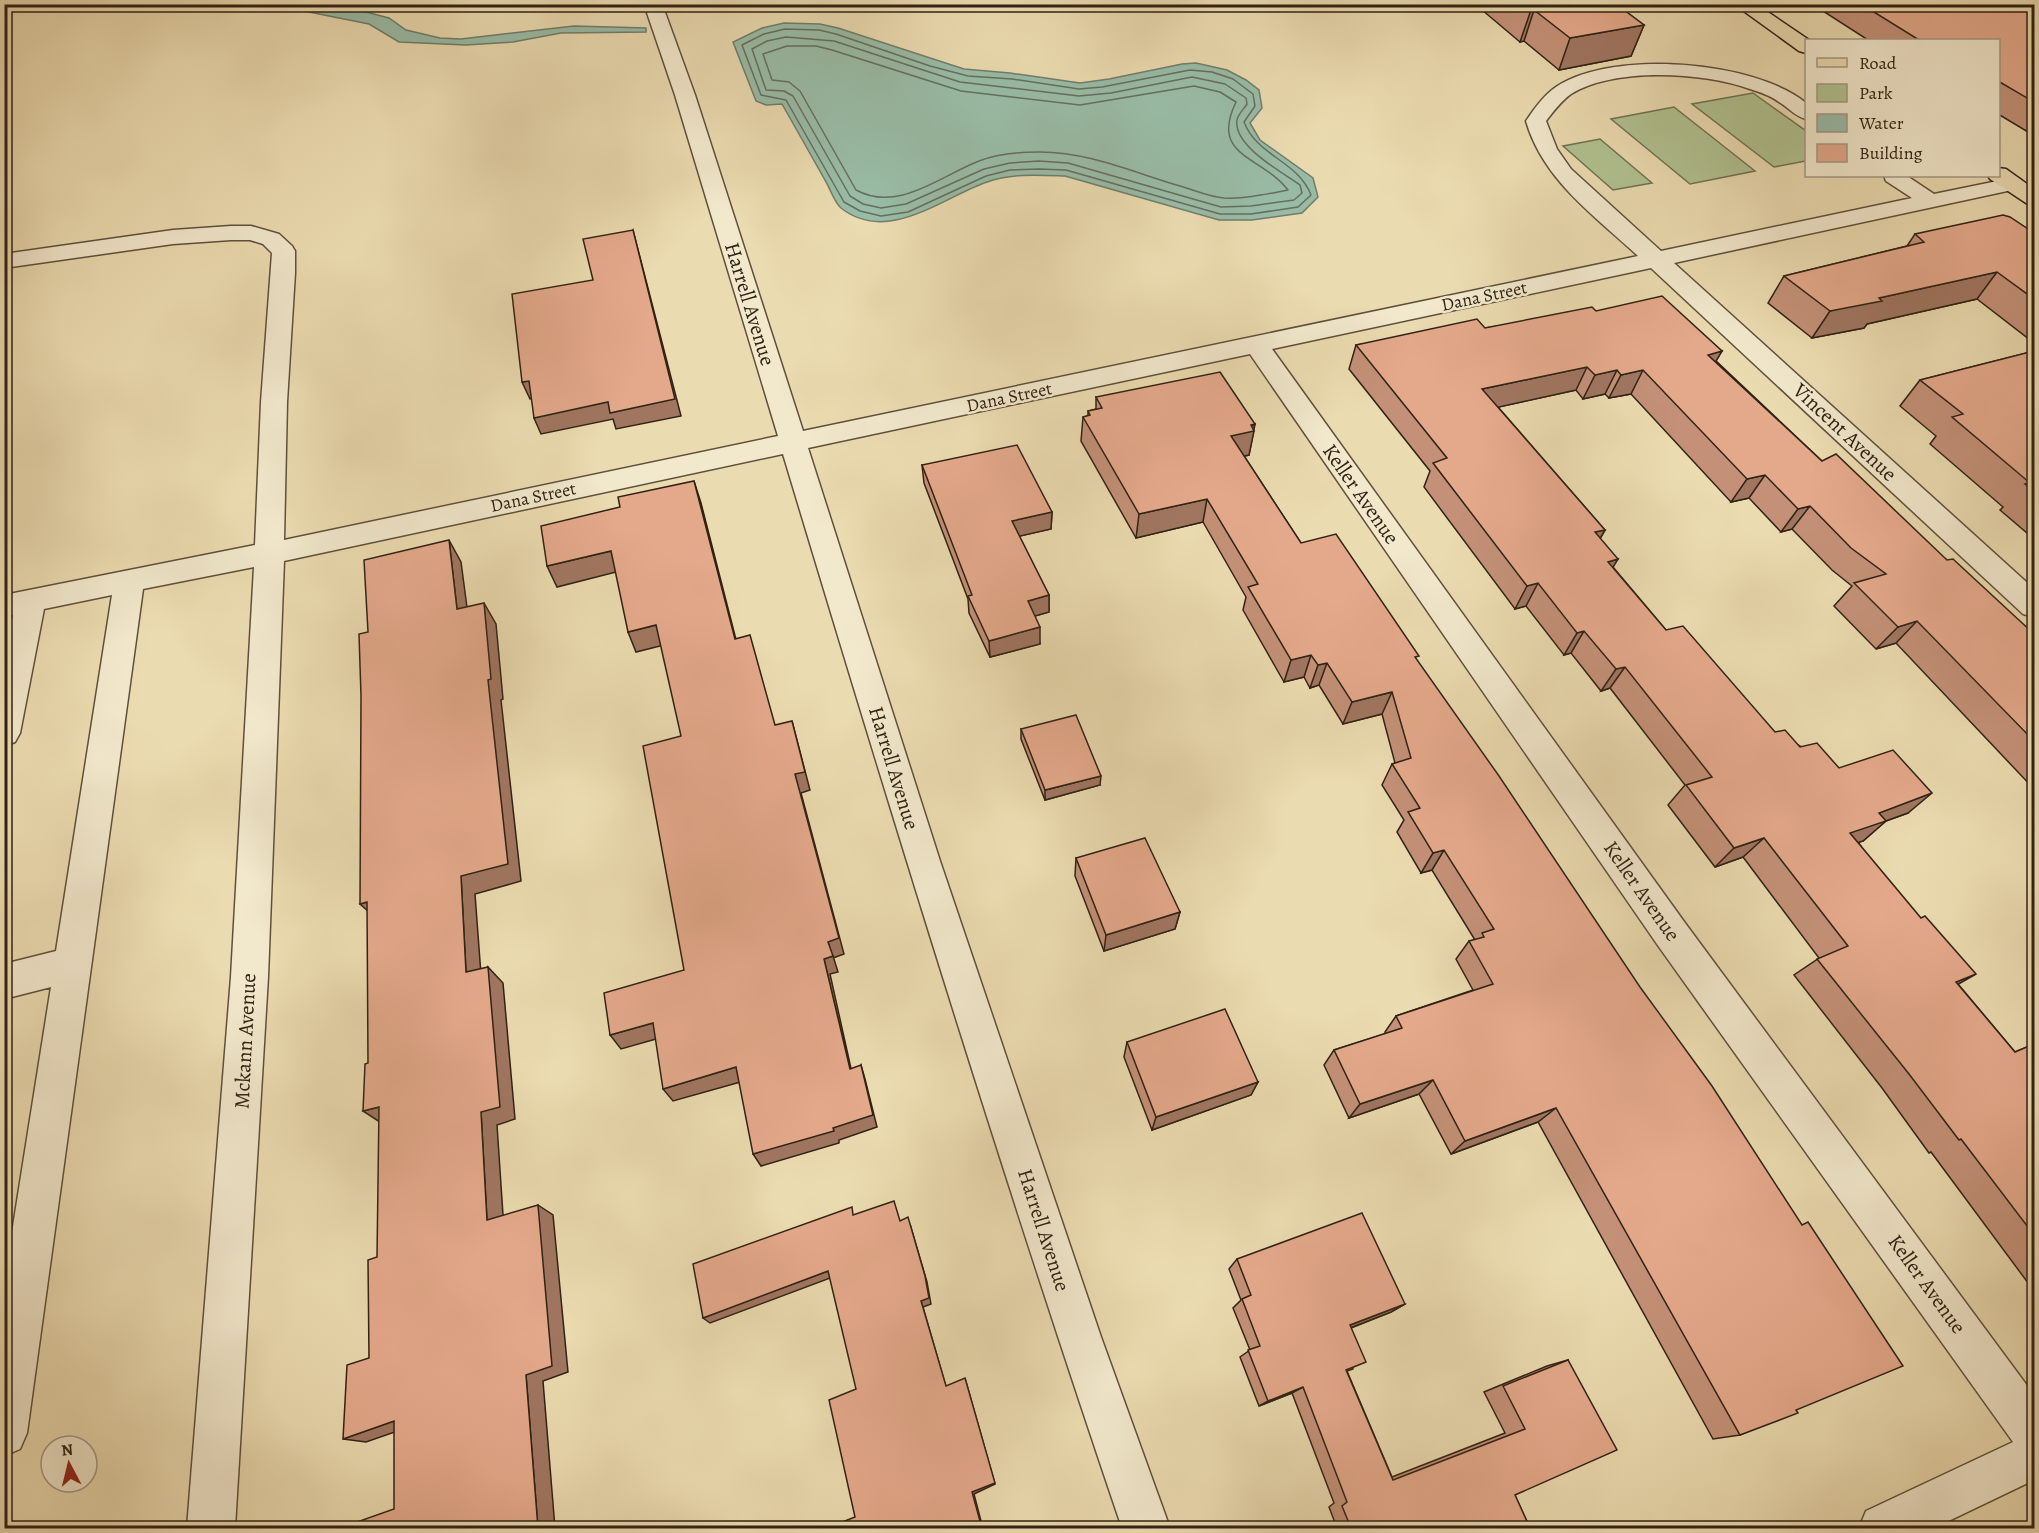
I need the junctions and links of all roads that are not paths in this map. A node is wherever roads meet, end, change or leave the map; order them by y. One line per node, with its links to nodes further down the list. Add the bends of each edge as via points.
1 (653, 4): 12 (street, Harrell Avenue)
2 (1743, 4): 3 (main road)
3 (1805, 46)
4 (1805, 112): 9 (street, Vincent Avenue, via 1778,92 1749,82 1684,70 1631,71 1590,78 1565,90 1550,103 1536,121 1550,158)
5 (1895, 177): 8 (street)
6 (2005, 179): 7 (main road); 8 (street, Dana Street)
7 (2034, 198)
8 (1930, 201): 9 (street, Dana Street)
9 (1654, 260): 11 (street, Dana Street); 16 (street, Vincent Avenue, via 1773,364)
10 (4, 261): 13 (street, Mckann Avenue, via 173,237 231,233 271,238 284,251 274,392)
11 (1256, 344): 12 (street, Dana Street); 21 (street, Keller Avenue, via 1672,935)
12 (794, 442): 13 (street, Dana Street); 24 (street, Harrell Avenue, via 923,861)
13 (270, 553): 14 (street, Dana Street); 23 (street, Mckann Avenue, via 241,1121)
14 (129, 581): 15 (street, Dana Street); 18 (street)
15 (18, 603): 17 (street)
16 (2034, 606)
17 (4, 733)
18 (73, 964): 19 (street); 20 (street)
19 (4, 982)
20 (4, 1433)
21 (2034, 1433)
22 (2034, 1456): 25 (street)
23 (211, 1528)
24 (1146, 1528)
25 (1883, 1528)

